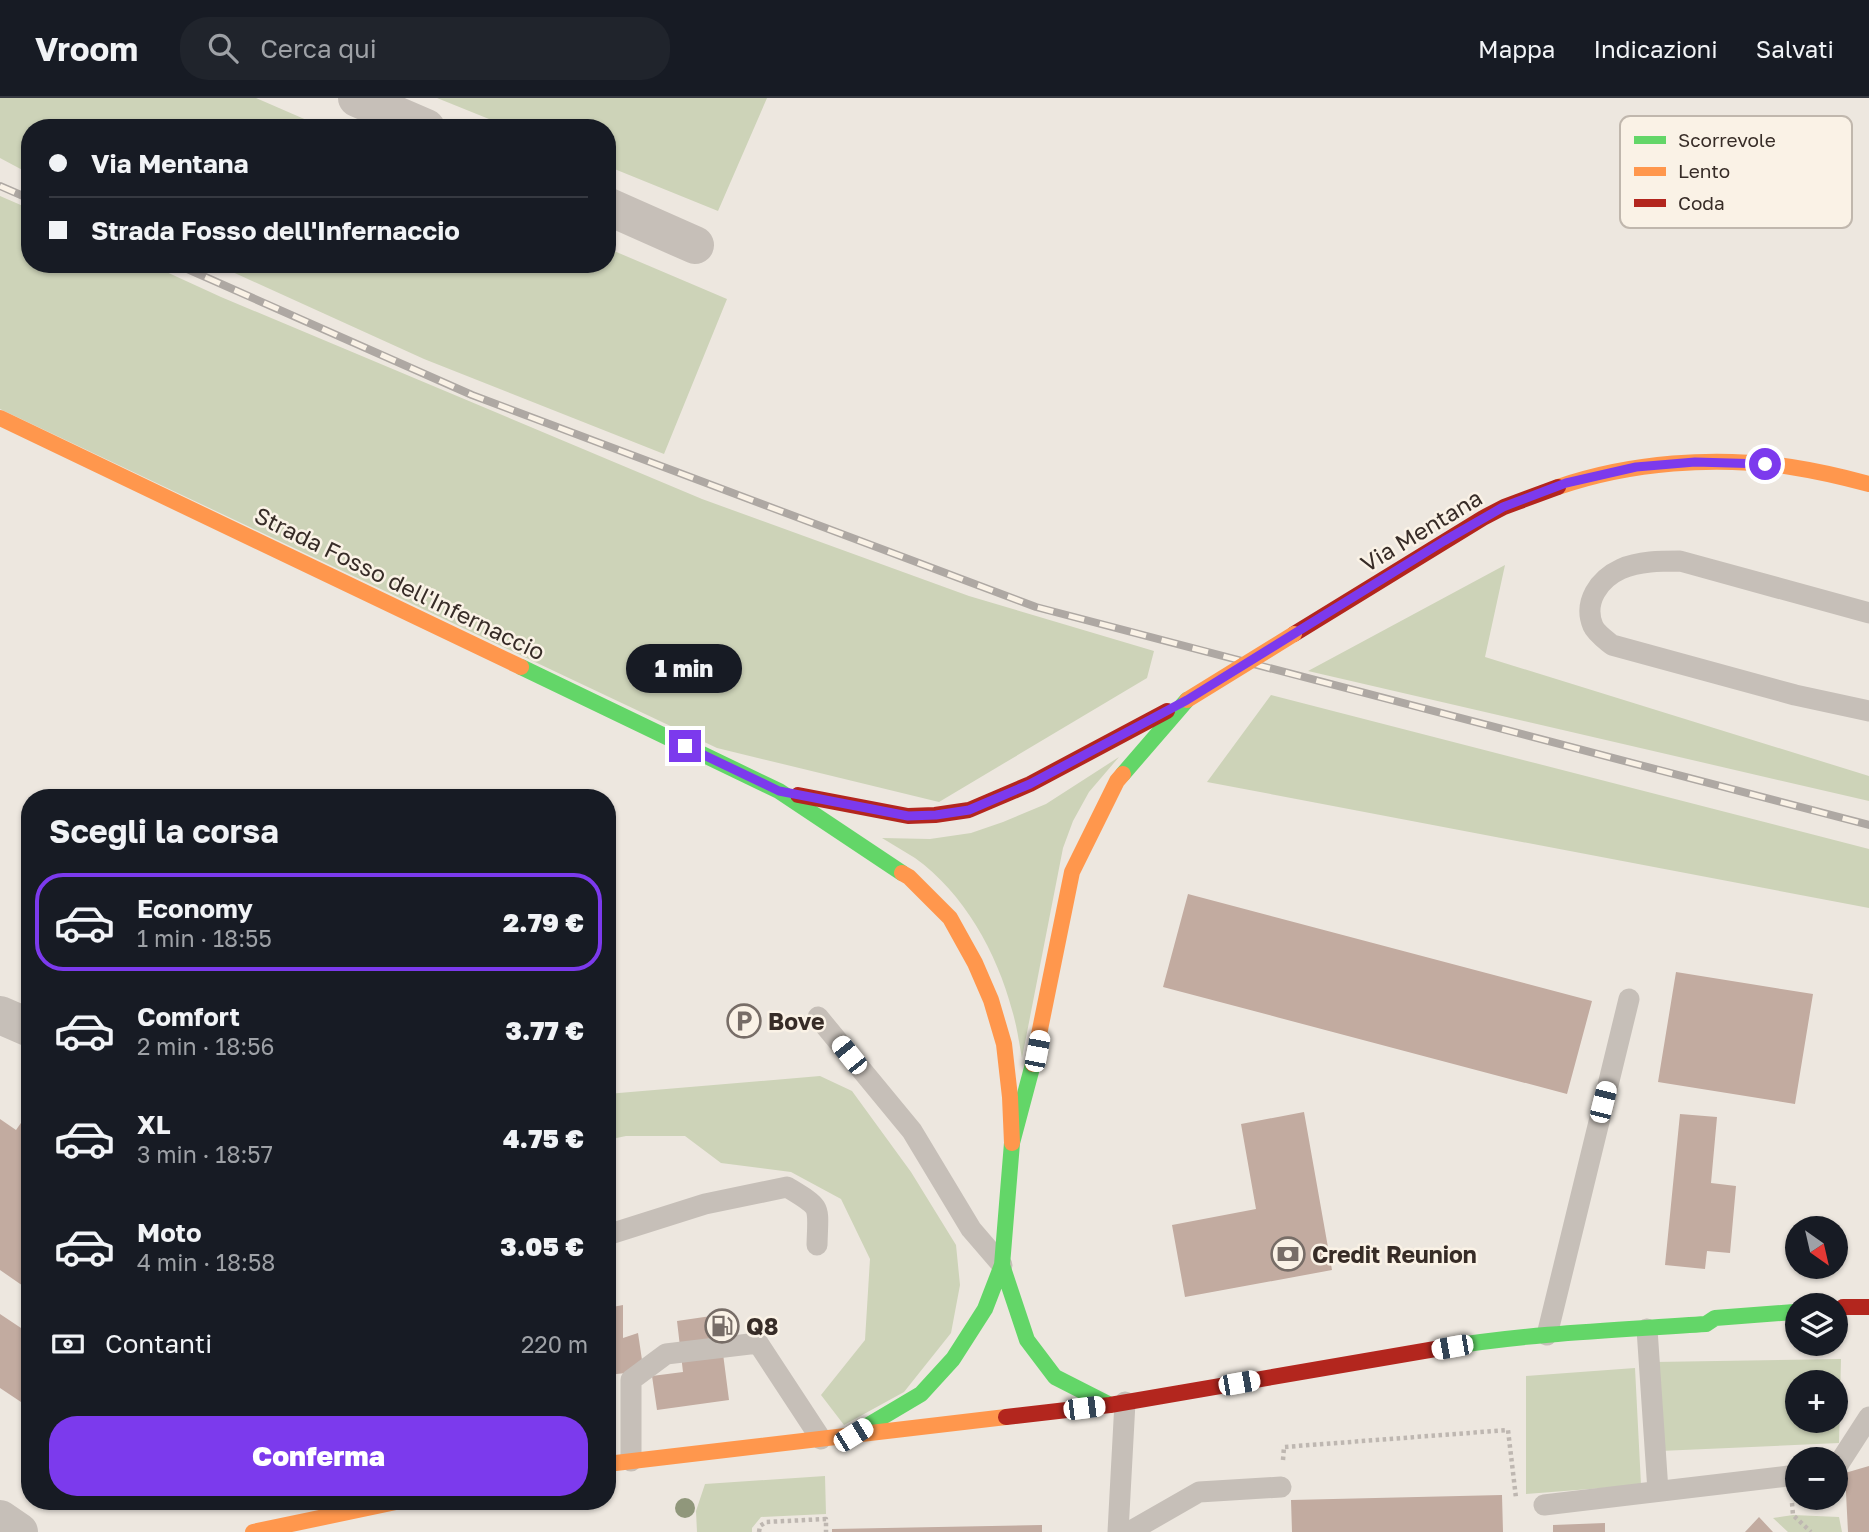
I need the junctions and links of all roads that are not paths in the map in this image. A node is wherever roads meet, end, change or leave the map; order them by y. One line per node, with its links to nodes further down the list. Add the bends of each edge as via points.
1 (357, 98): 2 (street)
2 (405, 119)
3 (616, 210): 4 (street)
4 (695, 245)
5 (0, 418): 10 (main road, Strada Fosso dell'Infernaccio)
6 (1869, 484): 8 (main road, Via Mentana, bridge, via 1765,464 1695,462 1636,467 1566,483 1503,507)
7 (1869, 612): 9 (lane, via 1680,561 1622,568 1605,578 1589,609 1594,629 1612,645)
8 (1187, 700): 10 (main road, Via Mentana, via 1030,784 969,810 908,816); 15 (main road, Via Mentana, via 1117,781 1072,873 1037,1051)
9 (1869, 711)
10 (779, 791): 15 (main road, via 909,877 950,918 991,1000 1004,1044)
11 (1629, 999): 27 (lane)
12 (0, 1015): 14 (street)
13 (818, 1017): 18 (lane, via 912,1131 971,1228)
14 (21, 1024)
15 (1012, 1143): 18 (main road, Via Mentana)
16 (616, 1232): 17 (lane, via 705,1204 787,1187 814,1204)
17 (817, 1245)
18 (1002, 1265): 28 (main road, Via Mentana, via 1027,1340 1055,1377); 30 (main road, Via Mentana, via 985,1309 953,1359 920,1394)
19 (1848, 1307): 20 (main road)
20 (1869, 1307)
21 (1785, 1313): 24 (main road, via 1715,1318)
22 (1848, 1321): 23 (main road)
23 (1869, 1322)
24 (1706, 1324): 25 (main road, via 1718,1330); 26 (main road)
25 (1785, 1324)
26 (1647, 1329): 27 (main road); 37 (lane)
27 (1547, 1335): 28 (main road, via 1478,1342)
28 (1118, 1404): 30 (main road); 43 (lane)
29 (1869, 1417): 32 (lane)
30 (853, 1435): 31 (main road)
31 (821, 1440): 33 (main road); 33 (lane, via 758,1343 666,1354 631,1380)
32 (1848, 1449)
33 (631, 1461): 34 (main road)
34 (616, 1463)
35 (1785, 1476): 37 (lane)
36 (1281, 1487): 44 (lane, via 1199,1492)
37 (1658, 1492): 38 (lane)
38 (1544, 1505)
39 (358, 1510): 42 (main road)
40 (0, 1519): 41 (street)
41 (19, 1532)
42 (253, 1532)
43 (1118, 1532)
44 (1129, 1532)

